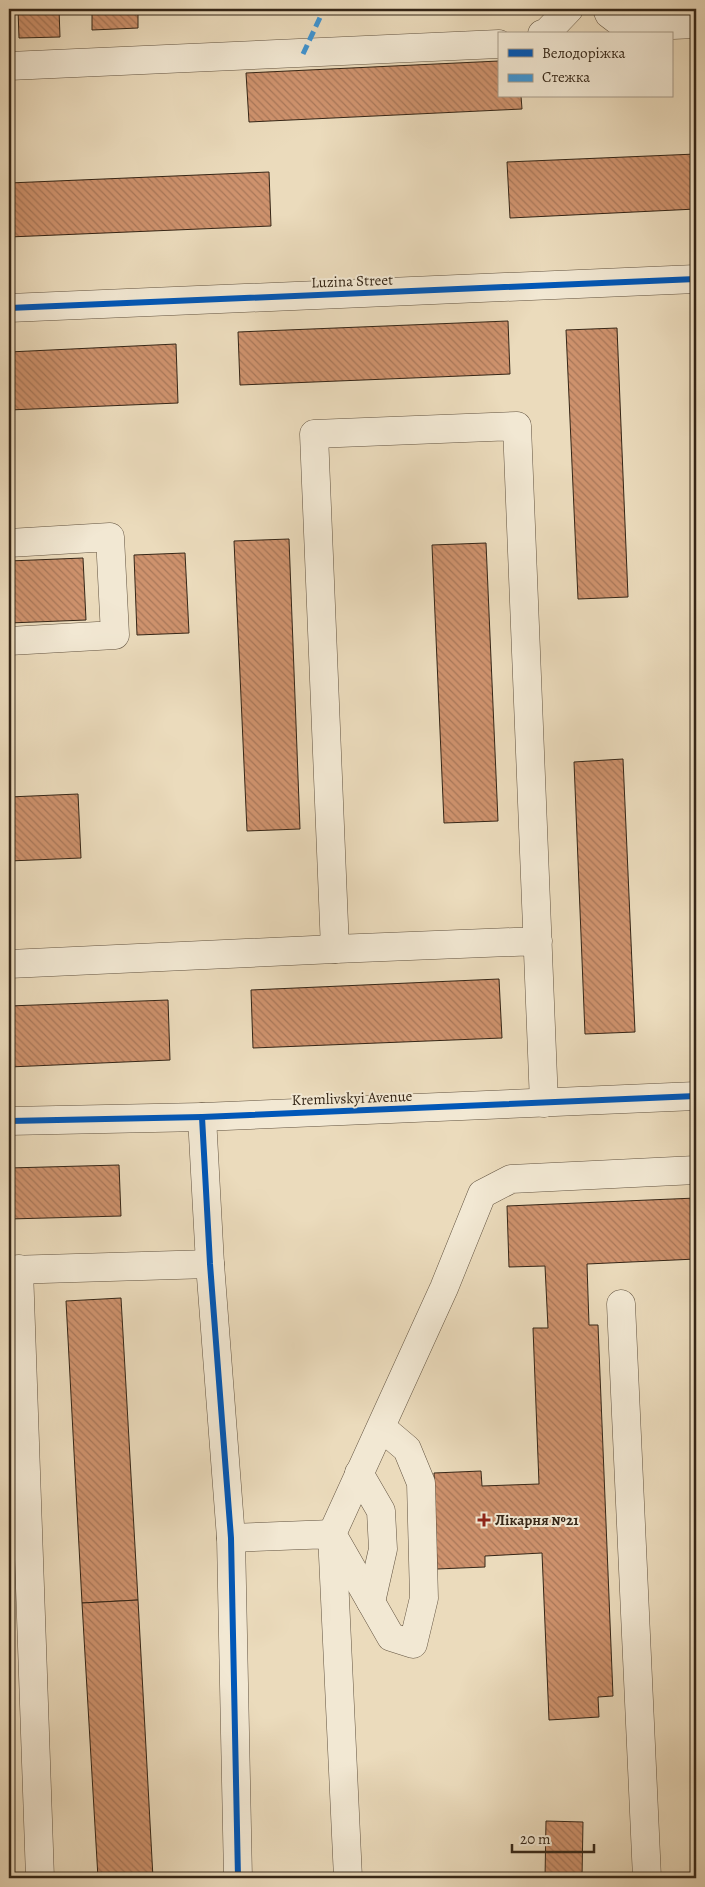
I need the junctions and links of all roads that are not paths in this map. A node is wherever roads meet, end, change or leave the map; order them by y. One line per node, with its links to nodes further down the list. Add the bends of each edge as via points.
1 (568, 9): 4 (street)
2 (607, 9): 3 (street, via 626,27)
3 (696, 24)
4 (547, 32)
5 (498, 44): 6 (street)
6 (9, 66)
7 (696, 279): 8 (street, Luzina Street)
8 (9, 308)
9 (9, 543): 10 (street, via 110,537 115,635)
10 (9, 641)
11 (538, 941): 12 (street); 12 (street, via 516,426 314,434); 15 (street)
12 (335, 950): 13 (street)
13 (9, 964)
14 (696, 1096): 15 (street, Kremlivskyi Avenue)
15 (544, 1103): 16 (street, Kremlivskyi Avenue)
16 (202, 1117): 17 (street, Kremlivskyi Avenue); 19 (street)
17 (9, 1121)
18 (696, 1170): 22 (street, via 511,1179 482,1194 444,1288)
19 (210, 1264): 20 (street); 26 (street)
20 (14, 1269): 23 (street)
21 (621, 1304): 31 (street)
22 (380, 1427): 24 (street); 27 (street, via 406,1449 421,1483 424,1598 413,1644 392,1637)
23 (17, 1452): 28 (street)
24 (360, 1473): 25 (street); 27 (street, via 381,1511 383,1550)
25 (332, 1534): 26 (street); 27 (street); 30 (street)
26 (231, 1538): 29 (street)
27 (372, 1602)
28 (40, 1878)
29 (238, 1878)
30 (348, 1878)
31 (647, 1878)

